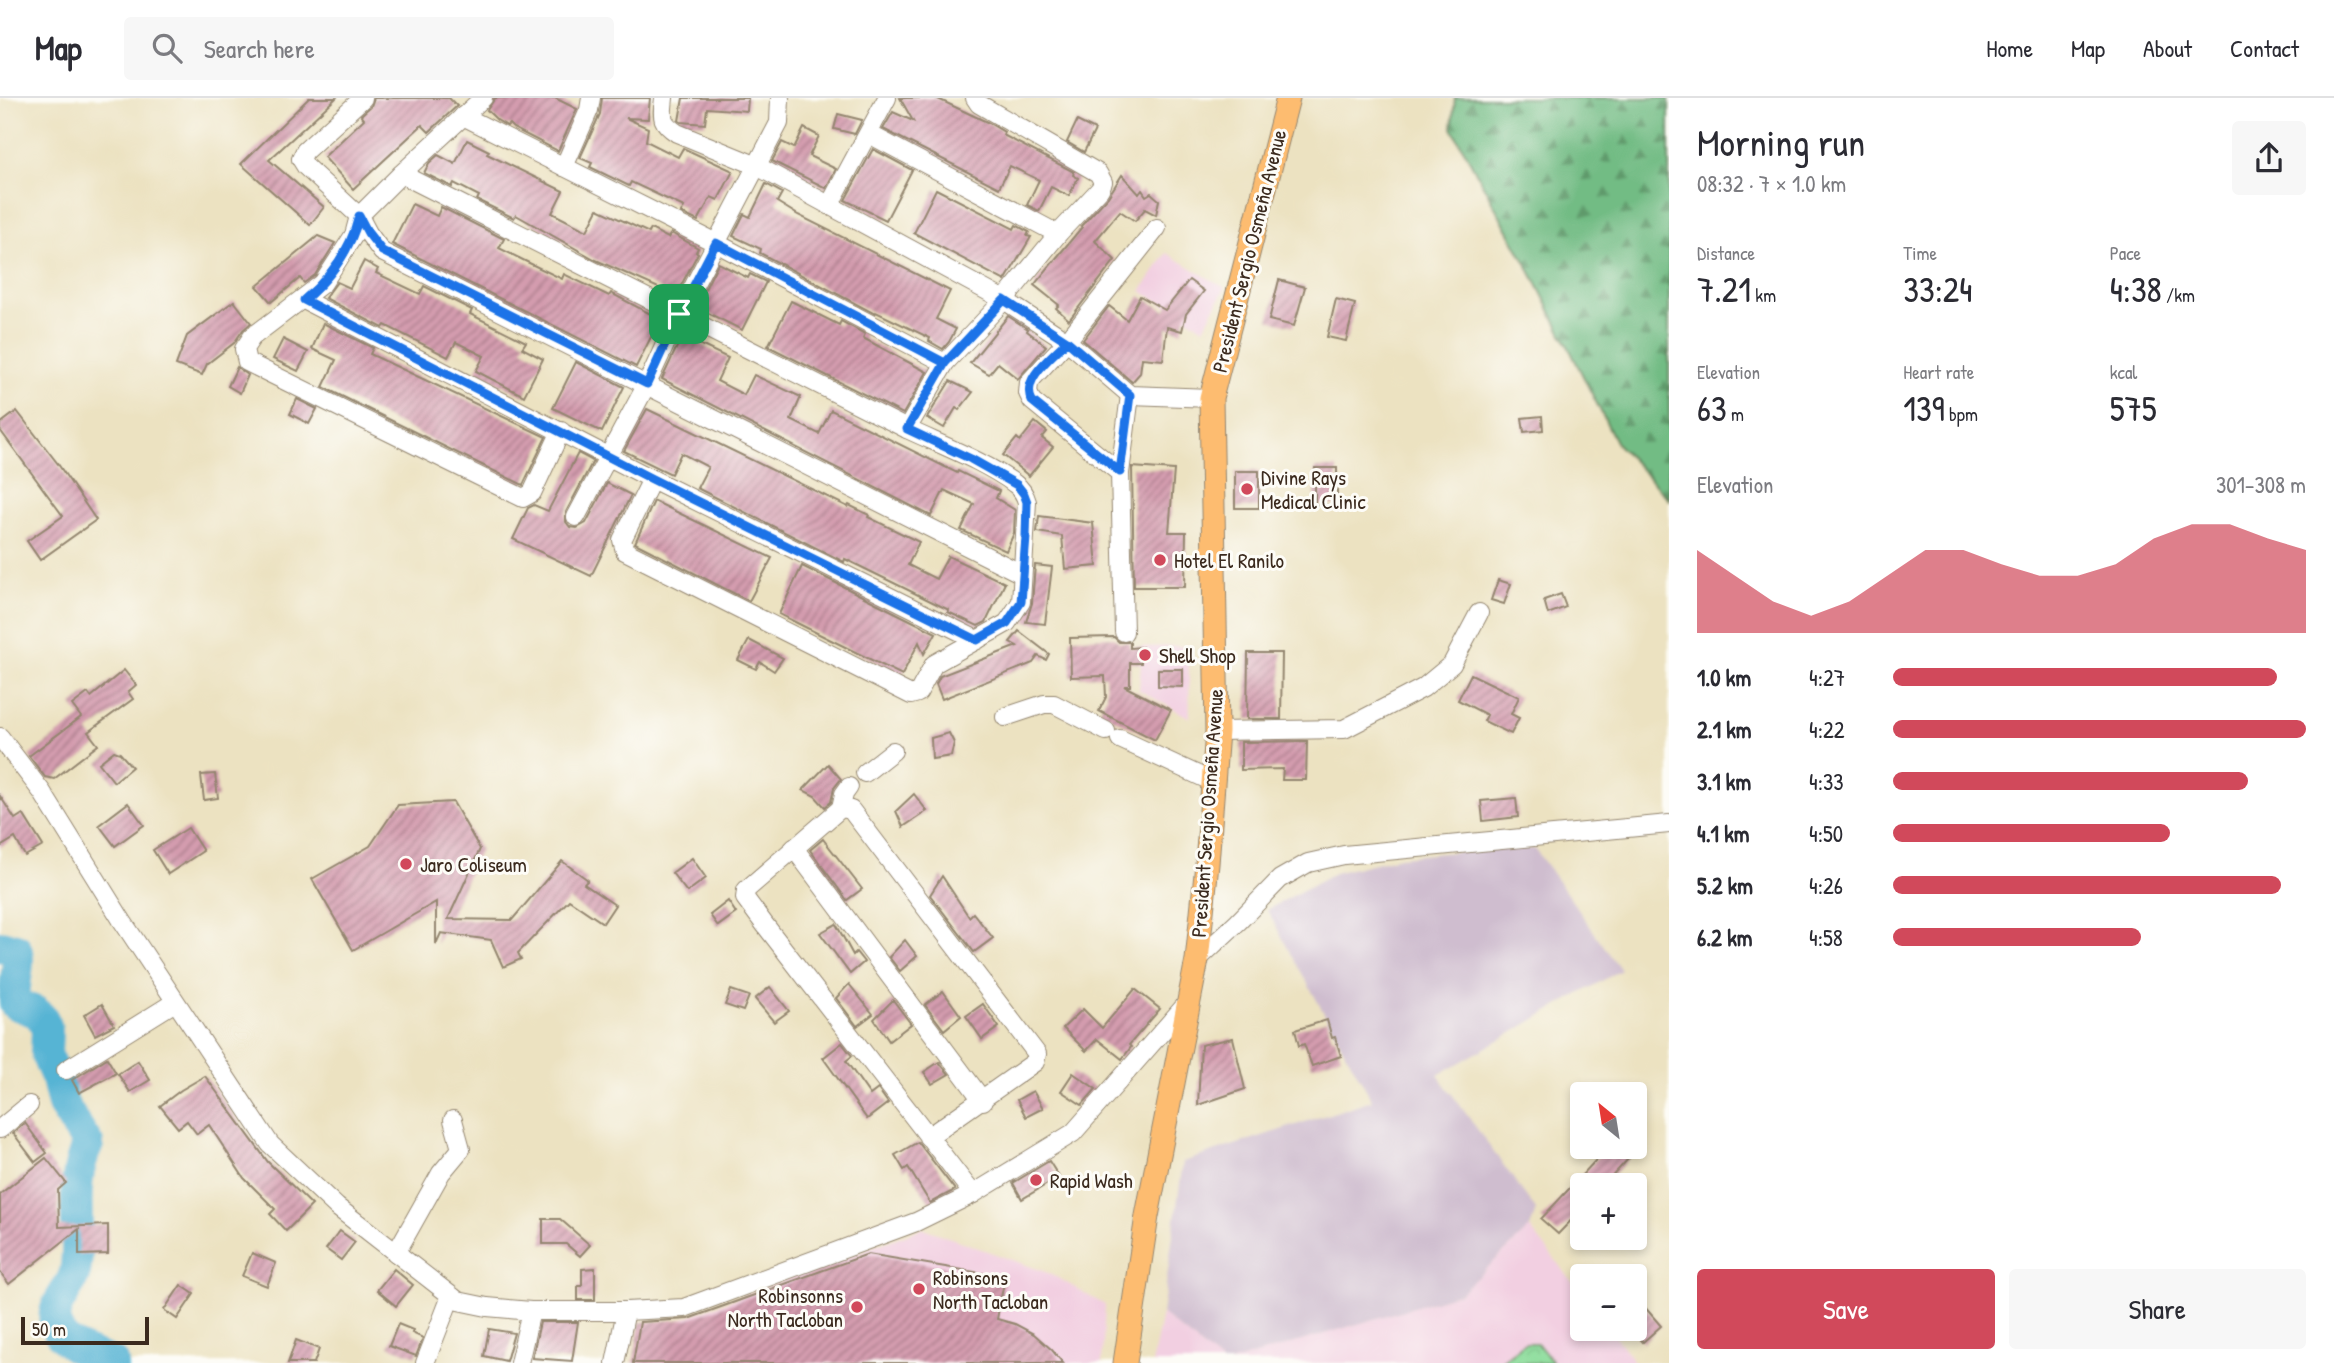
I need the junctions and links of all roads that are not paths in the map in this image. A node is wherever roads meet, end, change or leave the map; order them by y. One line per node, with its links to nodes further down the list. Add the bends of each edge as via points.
1 (363, 98): 15 (street, via 301,159)
2 (483, 98): 9 (street)
3 (591, 98): 12 (street)
4 (664, 98): 11 (street, via 665,125)
5 (780, 98): 11 (street, via 779,123)
6 (887, 98): 10 (street)
7 (975, 98): 17 (street, via 1098,173 1103,181)
8 (1288, 98): 26 (main road, President Sergio Osmeña Avenue)
9 (463, 116): 12 (street); 13 (street)
10 (869, 134): 14 (street); 17 (street)
11 (755, 165): 14 (street); 18 (street)
12 (564, 167): 18 (street)
13 (401, 174): 15 (street); 21 (street)
14 (830, 204): 20 (street)
15 (359, 216): 19 (street, via 354,235 323,284); 24 (street, via 382,251)
16 (1157, 228): 22 (street)
17 (1058, 234): 20 (street)
18 (716, 243): 21 (street); 23 (street)
19 (304, 300): 28 (street); 28 (street, via 252,337 244,349 247,362 523,498 532,493)
20 (1004, 300): 22 (street); 23 (street)
21 (679, 314): 24 (street); 27 (street)
22 (1067, 341): 25 (street); 30 (street, via 1029,382 1028,393)
23 (945, 363): 27 (street)
24 (647, 384): 29 (street); 33 (street)
25 (1130, 395): 26 (street); 30 (street)
26 (1211, 398): 38 (main road, President Sergio Osmeña Avenue)
27 (907, 429): 33 (street, via 1017,485 1027,502)
28 (561, 431): 29 (street)
29 (608, 455): 31 (street); 32 (street)
30 (1120, 472): 35 (street)
31 (652, 479): 36 (street); 36 (street, via 622,540 625,551 911,695 918,693 934,664)
32 (576, 517)
33 (1022, 574): 36 (street, via 1021,602 1007,623)
34 (1479, 613): 38 (street, via 1452,664 1423,688 1344,729)
35 (1124, 632)
36 (977, 640)
37 (1005, 717): 42 (street, via 1054,704)
38 (1217, 731): 42 (main road, President Sergio Osmeña Avenue)
39 (0, 737): 49 (street, via 42,792)
40 (893, 751): 41 (street)
41 (865, 773)
42 (1213, 782): 47 (main road, President Sergio Osmeña Avenue)
43 (849, 787): 44 (street)
44 (841, 808): 46 (street); 51 (street, via 852,810 1037,1054 1035,1062)
45 (1669, 824): 47 (street, via 1344,855 1308,863 1280,879)
46 (794, 848): 51 (street); 55 (street, via 746,890 745,898)
47 (1197, 960): 48 (main road, President Sergio Osmeña Avenue)
48 (1190, 1000): 56 (street, via 1073,1133); 64 (main road, President Sergio Osmeña Avenue, via 1147,1216)
49 (175, 1002): 50 (street); 57 (street, via 270,1144 337,1207)
50 (66, 1070)
51 (982, 1101): 55 (street)
52 (29, 1105): 54 (street)
53 (453, 1120): 57 (street, via 461,1149 441,1173)
54 (0, 1129)
55 (928, 1137): 56 (street)
56 (972, 1194): 60 (street, via 916,1222 684,1308)
57 (396, 1253): 58 (street)
58 (451, 1296): 59 (street, via 486,1307); 61 (street)
59 (531, 1311): 60 (street); 62 (street)
60 (626, 1311): 63 (street)
61 (425, 1363)
62 (519, 1363)
63 (615, 1363)
64 (1125, 1363)

